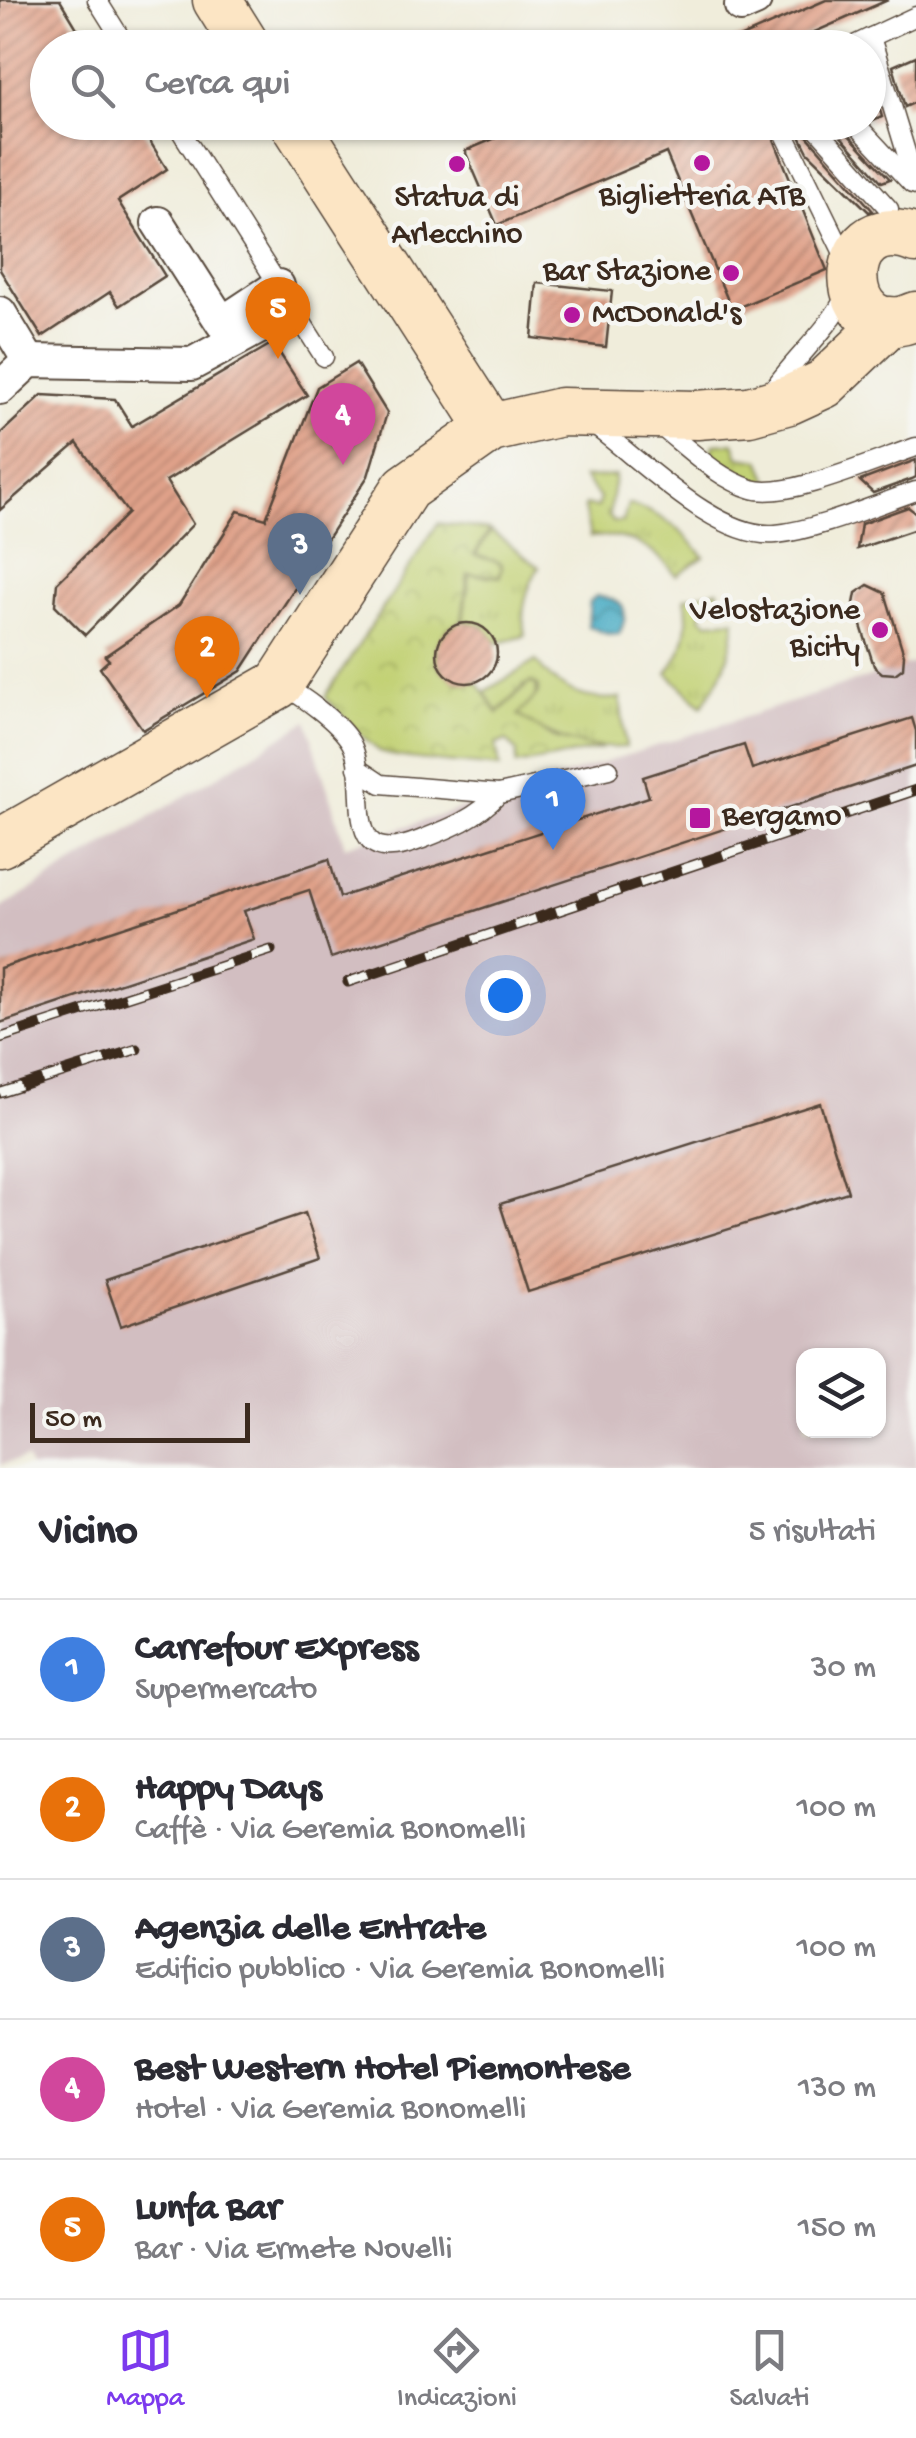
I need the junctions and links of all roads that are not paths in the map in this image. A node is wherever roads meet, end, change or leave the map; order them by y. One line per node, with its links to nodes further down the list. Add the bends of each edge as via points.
1 (97, 0): 4 (lane)
2 (217, 0): 5 (main road)
3 (916, 16): 6 (lane)
4 (116, 30)
5 (236, 30)
6 (885, 30)
7 (886, 89): 13 (lane)
8 (185, 140): 17 (lane)
9 (306, 140): 26 (main road)
10 (787, 140): 16 (lane)
11 (826, 140): 15 (lane)
12 (871, 140): 13 (lane)
13 (916, 186)
14 (158, 223): 17 (street, via 222,323)
15 (901, 232): 16 (main road, via 864,246)
16 (852, 278): 19 (main road, via 864,309); 23 (lane, via 831,321)
17 (286, 298): 20 (lane); 21 (street, via 192,364)
18 (0, 313): 21 (street)
19 (905, 322): 23 (main road, via 824,384)
20 (324, 358)
21 (29, 361): 22 (street)
22 (0, 388)
23 (760, 408): 25 (main road)
24 (572, 412): 25 (main road); 26 (main road); 28 (lane, via 694,502 744,530 776,534)
25 (644, 414): 27 (lane, via 724,476 765,492)
26 (491, 428): 29 (main road, via 406,488)
27 (916, 446)
28 (916, 492)
29 (280, 684): 30 (lane, via 350,742); 33 (main road)
30 (358, 768): 32 (lane, via 382,784); 32 (lane, via 364,830 385,848 472,819)
31 (609, 769): 32 (lane)
32 (498, 794)
33 (0, 843)

